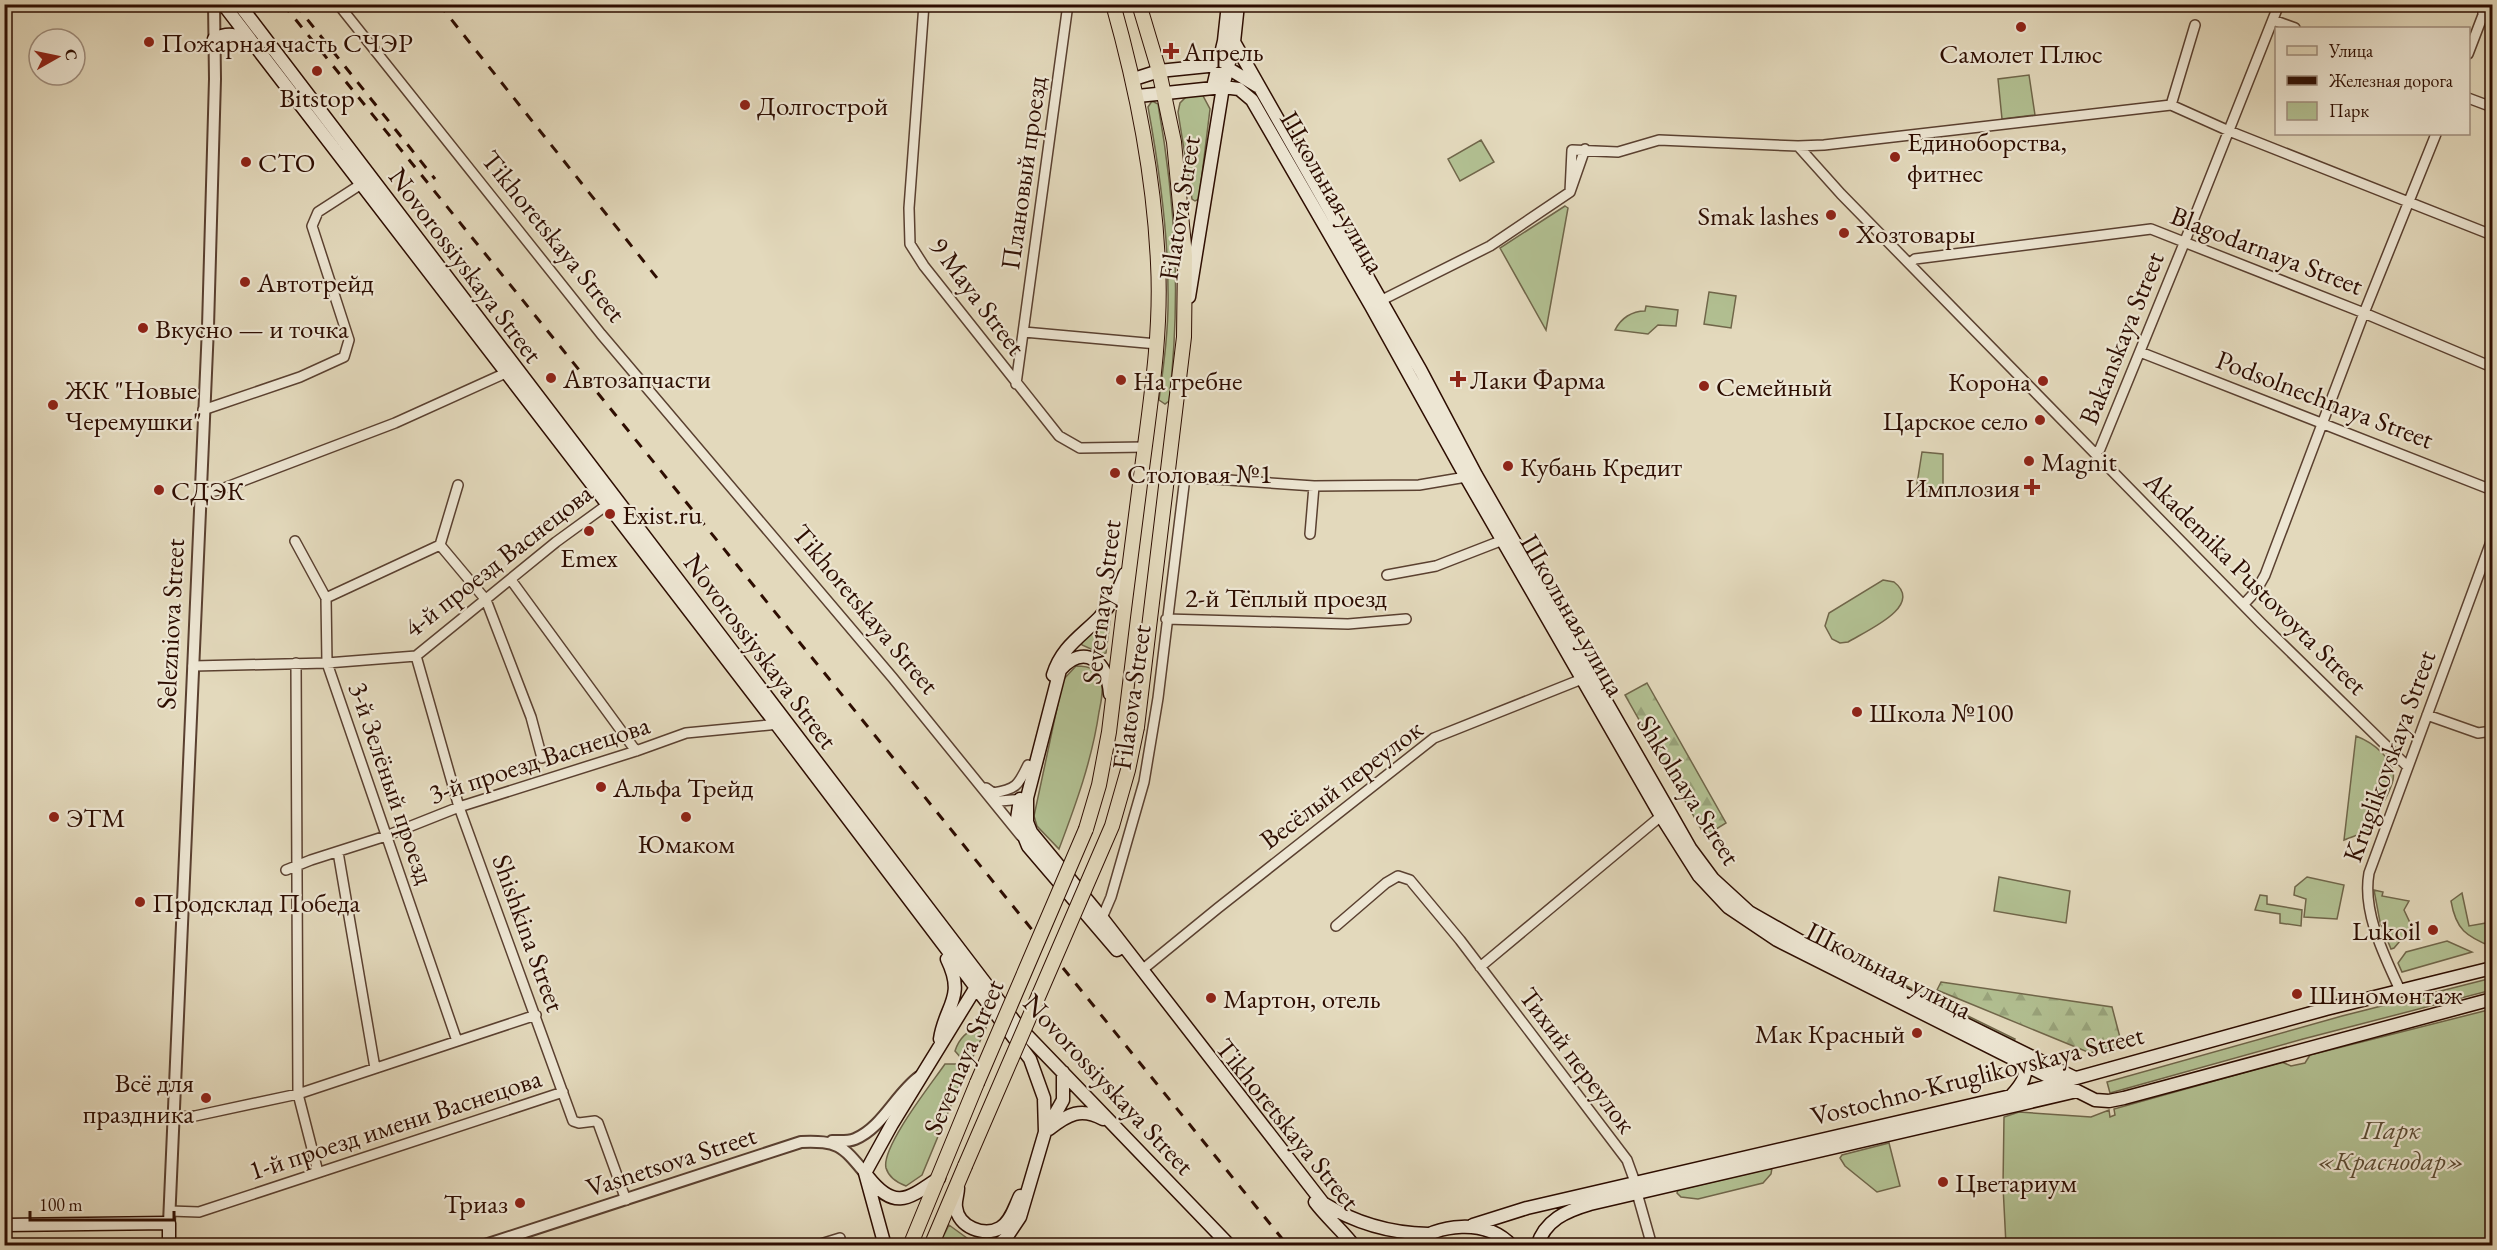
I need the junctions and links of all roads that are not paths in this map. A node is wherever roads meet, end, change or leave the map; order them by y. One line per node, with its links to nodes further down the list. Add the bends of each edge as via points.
1 (214, 4): 16 (street, Selezniova Street)
2 (223, 4): 18 (main road, Novorossiyskaya Street)
3 (239, 4): 34 (main road, Novorossiyskaya Street)
4 (338, 4): 85 (street, Tikhoretskaya Street, via 601,334)
5 (924, 4): 48 (street, 9 Maya Street, via 909,208 910,244)
6 (1068, 4): 42 (street, Плановый проезд)
7 (1113, 4): 22 (main road, Severnaya Street)
8 (1139, 4): 21 (main road, Severnaya Street)
9 (1228, 4): 20 (main road)
10 (1238, 4): 17 (main road)
11 (2278, 4): 13 (street, Bakanskaya Street)
12 (2483, 4): 19 (street)
13 (2273, 20): 15 (street); 30 (street, Bakanskaya Street)
14 (2196, 25): 28 (street)
15 (2292, 27)
16 (214, 39): 18 (main road, via 234,34); 49 (street, Selezniova Street)
17 (1234, 42): 20 (main road); 23 (main road, Shkolnaya Street)
18 (254, 45): 34 (main road, Novorossiyskaya Street)
19 (2470, 51)
20 (1222, 66): 21 (main road); 23 (main road, Shkolnaya Street); 24 (main road, Filatova Street)
21 (1159, 71): 22 (main road); 25 (main road, Severnaya Street)
22 (1134, 79): 26 (main road, Severnaya Street)
23 (1257, 86): 40 (main road, Shkolnaya Street)
24 (1218, 87): 25 (main road, Школьная улица); 40 (main road, Школьная улица, via 1239,89 1252,100); 43 (main road, Filatova Street)
25 (1163, 92): 26 (main road, Школьная улица); 43 (main road, Severnaya Street, via 1180,189 1185,256)
26 (1138, 96): 44 (main road, Severnaya Street, via 1159,264)
27 (2470, 98): 29 (street)
28 (2172, 105): 30 (street); 32 (street)
29 (2493, 107)
30 (2229, 131): 36 (street); 38 (street, Bakanskaya Street)
31 (2436, 135): 36 (street)
32 (1798, 146): 33 (street, via 1659,140 1618,152); 39 (street, Akademika Pustovoyta Street)
33 (1585, 149): 35 (street); 35 (street, via 1572,150)
34 (366, 181): 47 (main road, Novorossiyskaya Street); 49 (street, via 318,212 312,226 349,340 344,357 300,377)
35 (1570, 192): 40 (street, via 1490,246)
36 (2410, 203): 37 (street); 41 (street)
37 (2493, 235)
38 (2186, 242): 39 (street, Blagodarnaya Street, via 2151,229 1915,259); 41 (street, Blagodarnaya Street); 45 (street, Bakanskaya Street)
39 (1910, 263): 52 (street, Akademika Pustovoyta Street)
40 (1376, 303): 53 (main road, Школьная улица); 76 (main road, Shkolnaya Street)
41 (2364, 313): 46 (street, Blagodarnaya Street); 50 (street)
42 (1024, 332): 44 (street); 48 (street, Плановый проезд)
43 (1184, 337): 127 (main road, Severnaya Street, bridge, via 1137,727 1128,770 1112,826)
44 (1157, 344): 51 (main road, Severnaya Street)
45 (2140, 352): 50 (street, Podsolnechnaya Street); 52 (street, Bakanskaya Street)
46 (2493, 367)
47 (511, 371): 57 (street, via 395,423); 58 (main road, Novorossiyskaya Street)
48 (1016, 384): 51 (street, 9 Maya Street, via 1059,436 1080,448)
49 (203, 410): 57 (street, Selezniova Street)
50 (2324, 422): 56 (street, Podsolnechnaya Street); 69 (street, via 2265,574)
51 (1145, 447): 64 (main road, Severnaya Street)
52 (2095, 453): 69 (street, Akademika Pustovoyta Street)
53 (1466, 477): 55 (street, via 1419,485); 61 (main road, Школьная улица)
54 (458, 485): 63 (street)
55 (1314, 486): 59 (street); 70 (street, Filatova Street, via 1185,477)
56 (2493, 490)
57 (200, 494): 75 (street, Selezniova Street)
58 (611, 501): 66 (street, 4-й проезд Васнецова); 79 (main road, Novorossiyskaya Street)
59 (1310, 534)
60 (2493, 539): 78 (street, Kruglikovskaya Street)
61 (1503, 540): 65 (street, 2-й Тёплый проезд, via 1436,566); 76 (main road, Школьная улица)
62 (295, 541): 67 (street, 3-й Зелёный проезд)
63 (440, 544): 67 (street); 68 (street)
64 (1131, 559): 77 (main road, Severnaya Street); 83 (main road, via 1110,604 1056,662)
65 (1387, 575)
66 (511, 580): 68 (street, 4-й проезд Васнецова); 81 (street)
67 (326, 597): 74 (street, 3-й Зелёный проезд)
68 (486, 600): 72 (street, 4-й проезд Васнецова); 82 (street, via 531,717)
69 (2244, 604): 84 (street, Akademika Pustovoyta Street)
70 (1166, 619): 71 (street, 2-й Тёплый проезд, via 1348,624); 96 (street, Filatova Street, via 1144,782)
71 (1406, 619)
72 (416, 656): 74 (street, 4-й проезд Васнецова); 87 (street, Shishkina Street)
73 (296, 663): 74 (street, 4-й проезд Васнецова); 75 (street, 4-й проезд Васнецова); 94 (street)
74 (327, 663): 91 (street, 3-й Зелёный проезд)
75 (193, 666): 119 (street, Selezniova Street)
76 (1587, 677): 88 (main road, Школьная улица); 101 (street, Весёлый переулок, via 1434,738); 113 (main road, Shkolnaya Street, via 1690,848 1735,901 1823,954)
77 (1112, 711): 86 (main road, via 1110,680 1102,667 1092,658 1080,656 1069,660 1060,670); 126 (main road, Severnaya Street, bridge, via 1099,785 1086,829)
78 (2427, 715): 80 (street, via 2478,733); 84 (street, Kruglikovskaya Street)
79 (780, 723): 81 (street, 3-й проезд Васнецова, via 686,733); 98 (main road, Novorossiyskaya Street); 102 (main road, Novorossiyskaya Street, via 887,852)
80 (2493, 731)
81 (636, 751): 87 (street, 3-й проезд Васнецова)
82 (542, 758)
83 (1028, 765): 85 (street, via 1019,784); 86 (main road)
84 (2407, 766): 103 (street, Kruglikovskaya Street, via 2367,884 2374,921)
85 (993, 797): 86 (street); 89 (street); 92 (street, Tikhoretskaya Street)
86 (1023, 799): 89 (main road); 90 (main road)
87 (459, 807): 91 (street, 3-й проезд Васнецова); 105 (street, Shishkina Street)
88 (1660, 816): 99 (street); 109 (main road, Школьная улица, via 1699,876 1743,919 1824,965)
89 (1017, 819): 90 (street); 92 (main road)
90 (1031, 832): 96 (main road, Tikhoretskaya Street)
91 (386, 836): 93 (street, 3-й проезд Васнецова); 107 (street, 3-й Зелёный проезд)
92 (1028, 846): 143 (main road, Tikhoretskaya Street, via 1092,919 1330,1221)
93 (338, 852): 94 (street, 3-й проезд Васнецова); 110 (street)
94 (297, 864): 95 (street, 3-й проезд Васнецова); 117 (street)
95 (286, 870)
96 (1102, 918): 101 (main road, Tikhoretskaya Street)
97 (1336, 926): 99 (street, Тихий переулок, via 1398,876 1410,880)
98 (940, 941): 102 (main road, Novorossiyskaya Street); 108 (main road, via 956,986)
99 (1480, 968): 128 (street, Тихий переулок, via 1627,1160)
100 (2493, 968): 103 (main road, Vostochno-Kruglikovskaya Street)
101 (1142, 970): 133 (main road, Tikhoretskaya Street, via 1323,1203 1357,1221 1393,1232)
102 (979, 984): 106 (main road, Novorossiyskaya Street); 108 (main road, Severnaya Street); 111 (main road, Novorossiyskaya Street)
103 (2400, 990): 113 (main road, Vostochno-Kruglikovskaya Street)
104 (2493, 999): 115 (main road, Vostochno-Kruglikovskaya Street, via 2109,1101 2095,1100)
105 (536, 1015): 107 (street); 116 (street, Shishkina Street)
106 (1007, 1028): 121 (main road, Severnaya Street, via 1030,1059 1038,1078 1044,1098)
107 (457, 1041): 110 (street)
108 (938, 1049): 112 (main road, Severnaya Street)
109 (2018, 1061): 114 (main road, Школьная улица); 118 (main road, via 2023,1064 2025,1078)
110 (375, 1068): 117 (street)
111 (1063, 1072): 120 (main road, Novorossiyskaya Street); 121 (main road, Severnaya Street, via 1063,1100)
112 (922, 1075): 122 (street, Vasnetsova Street, via 909,1084 866,1133 853,1140); 125 (main road, Severnaya Street)
113 (2075, 1078): 114 (main road, Vostochno-Kruglikovskaya Street)
114 (2058, 1082): 115 (main road, Школьная улица); 118 (main road, Vostochno-Kruglikovskaya Street)
115 (2077, 1091): 128 (main road, Vostochno-Kruglikovskaya Street)
116 (563, 1092): 124 (street, 1-й проезд имени Васнецова); 129 (street, Shishkina Street, via 573,1122 598,1123)
117 (298, 1094): 119 (street); 124 (street)
118 (2011, 1096): 128 (main road, Vostochno-Kruglikovskaya Street)
119 (175, 1117): 130 (street, Selezniova Street)
120 (1112, 1124): 121 (main road, via 1091,1112 1083,1112 1070,1115); 142 (main road, Novorossiyskaya Street)
121 (1045, 1132): 123 (main road, Severnaya Street)
122 (826, 1142): 125 (street, via 844,1148); 129 (street, Vasnetsova Street, via 801,1142)
123 (1035, 1162): 127 (main road, via 1009,1219 1001,1228 984,1232 961,1220 956,1208); 141 (main road, Severnaya Street, via 1020,1217)
124 (318, 1172): 130 (street, 1-й проезд имени Васнецова, via 199,1212)
125 (865, 1173): 126 (main road, Severnaya Street, via 891,1198 899,1200); 138 (main road)
126 (939, 1178): 139 (main road, Severnaya Street)
127 (959, 1179): 140 (main road, Severnaya Street)
128 (1636, 1187): 132 (main road, Vostochno-Kruglikovskaya Street, via 1501,1214); 146 (main road, Vostochno-Kruglikovskaya Street, via 1565,1213 1545,1229); 147 (street, Тихий переулок)
129 (626, 1200): 136 (street, Vasnetsova Street)
130 (170, 1217): 131 (main road); 135 (main road, Selezniova Street)
131 (4, 1225)
132 (1473, 1225): 133 (main road, Vostochno-Kruglikovskaya Street); 145 (main road, via 1494,1232)
133 (1428, 1234): 144 (main road)
134 (840, 1239): 137 (street)
135 (169, 1245)
136 (482, 1245)
137 (814, 1245)
138 (885, 1245)
139 (910, 1245)
140 (931, 1245)
141 (997, 1245)
142 (1230, 1245)
143 (1354, 1245)
144 (1410, 1245)
145 (1512, 1245)
146 (1537, 1245)
147 (1652, 1245)

